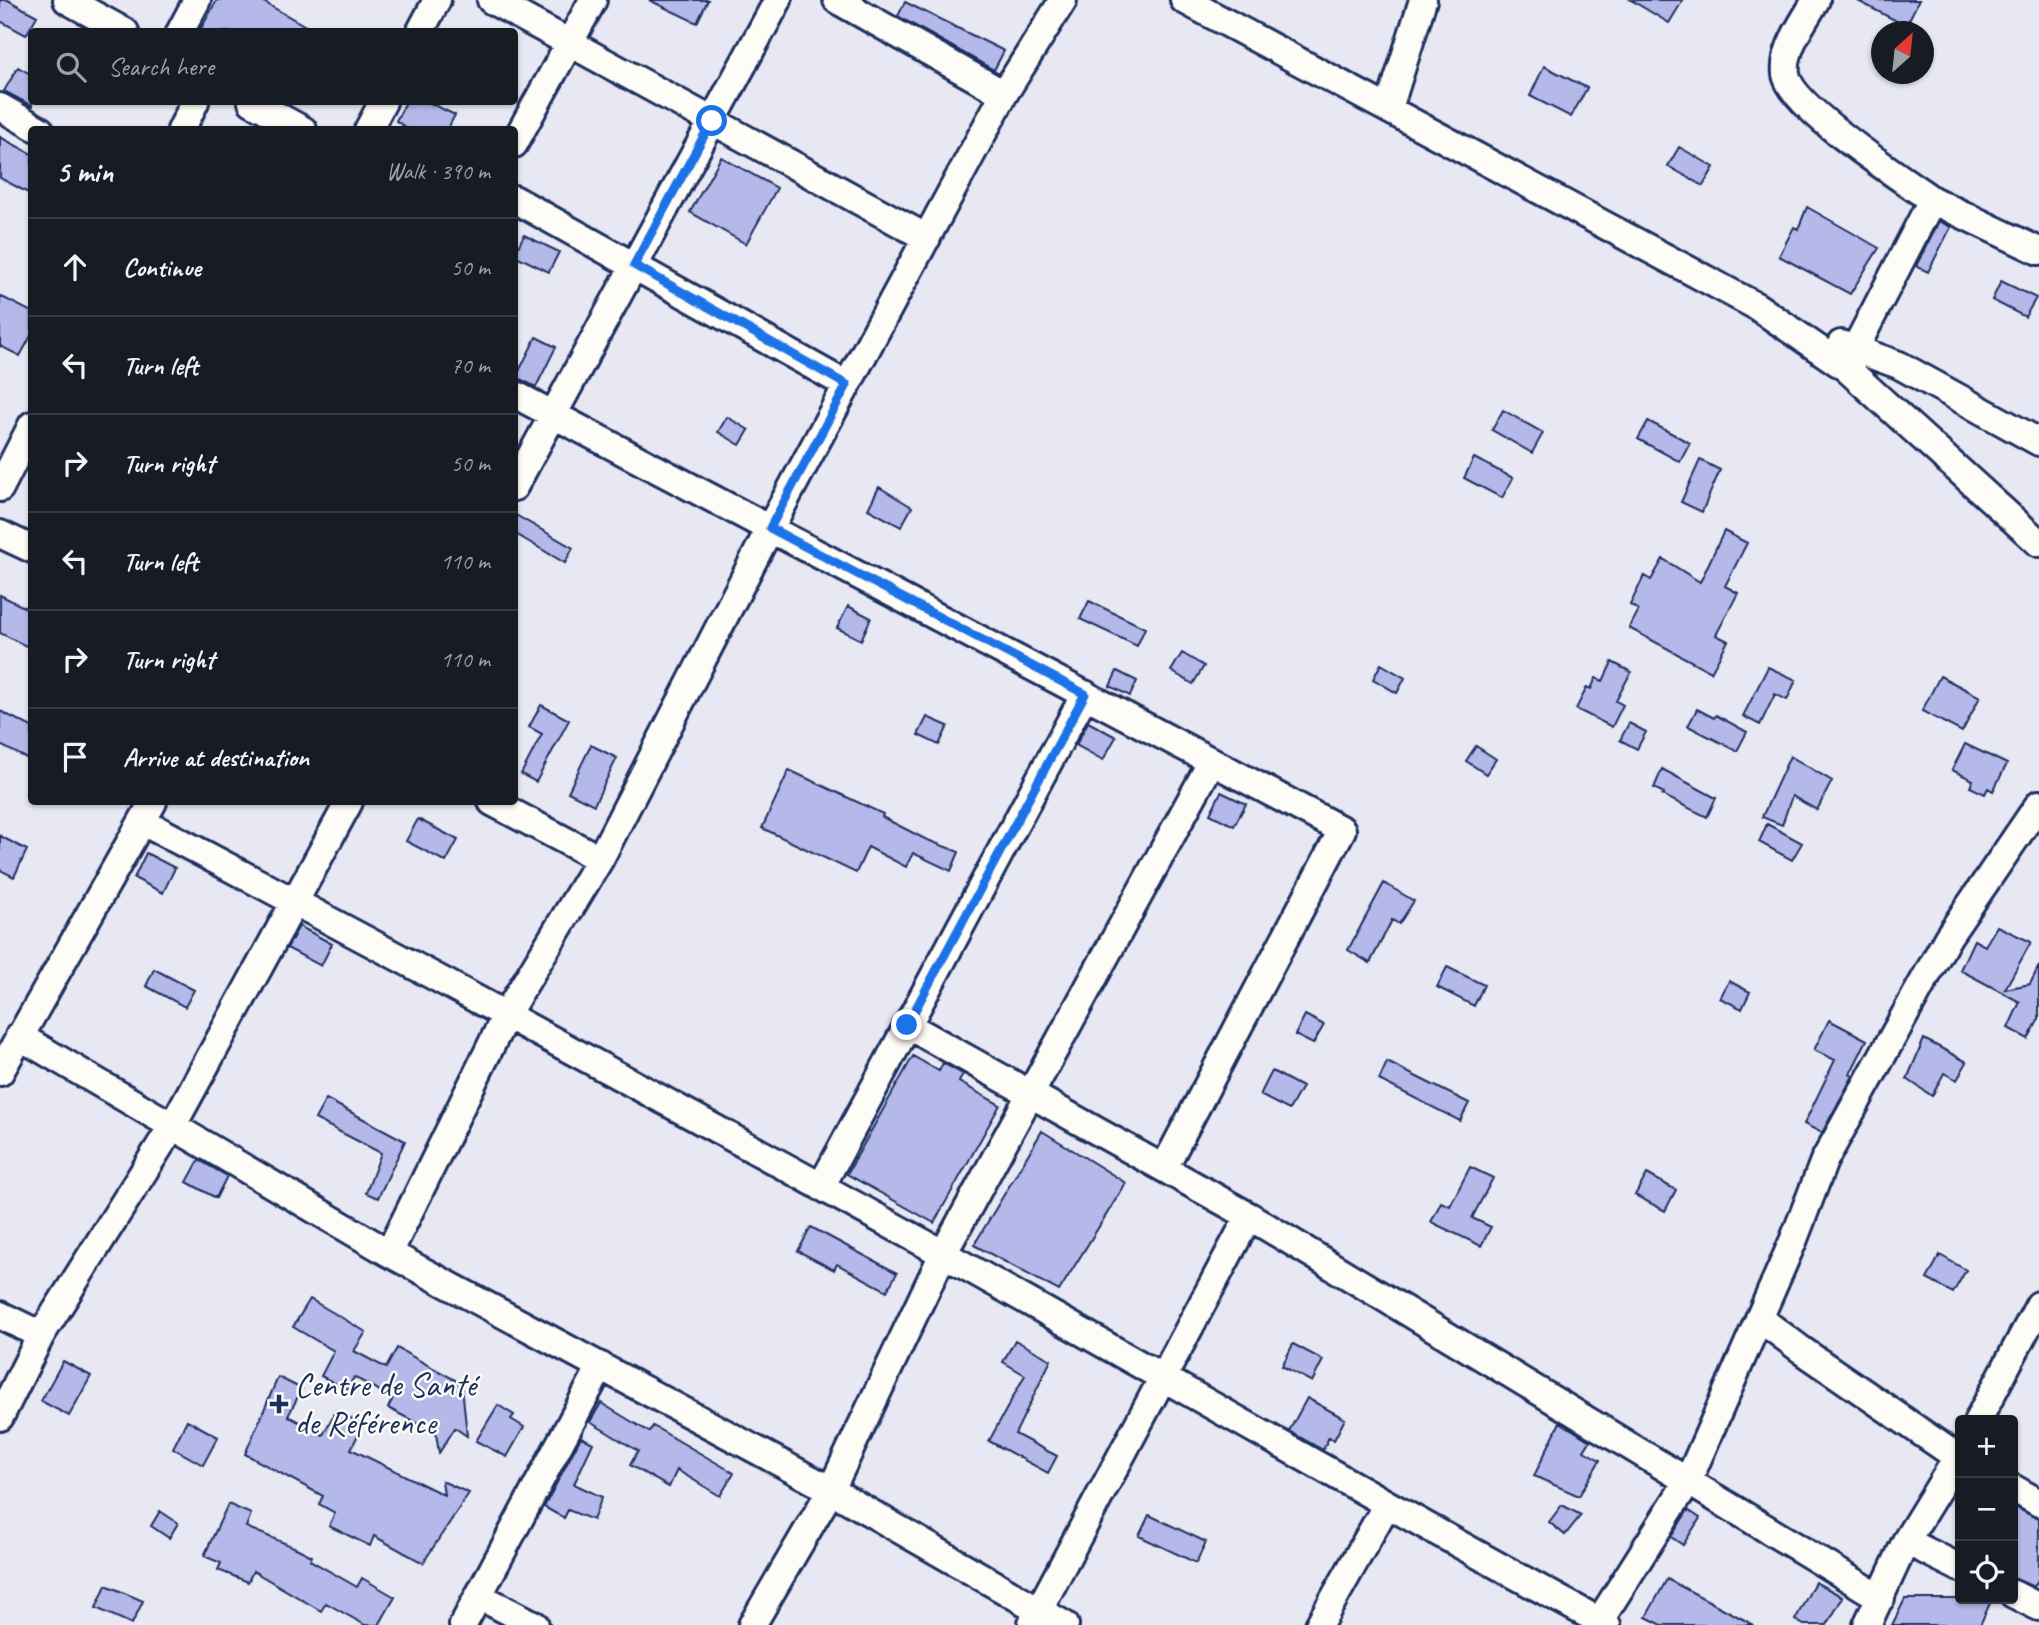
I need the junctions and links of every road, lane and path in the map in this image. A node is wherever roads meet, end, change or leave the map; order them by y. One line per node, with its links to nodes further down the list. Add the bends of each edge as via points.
1 (67, 0): 12 (street)
2 (197, 0): 13 (street)
3 (436, 0): 14 (street)
4 (491, 0): 15 (street)
5 (593, 0): 15 (street)
6 (778, 0): 21 (street)
7 (836, 0): 16 (street)
8 (1063, 0): 16 (street)
9 (1184, 0): 20 (street)
10 (1423, 0): 20 (street)
11 (1816, 0): 26 (street, via 1787,53 1786,76 1840,135)
12 (118, 28)
13 (182, 28)
14 (422, 28)
15 (570, 43): 21 (street); 25 (street)
16 (1004, 94): 28 (street)
17 (193, 105): 23 (street)
18 (257, 105): 24 (street)
19 (0, 107): 22 (street)
20 (1389, 108): 31 (street)
21 (712, 121): 28 (street); 30 (street)
22 (33, 126)
23 (182, 126)
24 (296, 126)
25 (518, 137)
26 (1932, 200): 29 (street); 32 (street)
27 (518, 201): 30 (street)
28 (926, 238): 33 (street)
29 (2039, 251)
30 (634, 265): 33 (street); 35 (street)
31 (1756, 306): 32 (street); 42 (street, via 1846,368)
32 (1855, 349): 37 (street, via 1899,365)
33 (847, 385): 40 (street)
34 (518, 396): 35 (street)
35 (553, 414): 38 (street); 40 (street)
36 (28, 433): 39 (street)
37 (2038, 440)
38 (518, 480)
39 (0, 488)
40 (770, 528): 44 (street); 50 (street)
41 (0, 534): 43 (street)
42 (2039, 543)
43 (28, 548)
44 (1085, 694): 45 (street); 53 (street)
45 (1212, 761): 56 (street); 58 (street, via 1342,830)
46 (2039, 804): 65 (street, via 1948,937 1824,1160)
47 (347, 805): 51 (street)
48 (498, 805): 50 (street)
49 (148, 812): 51 (street); 54 (street)
50 (600, 859): 52 (street)
51 (295, 902): 52 (street); 57 (street)
52 (507, 1013): 59 (street); 61 (street)
53 (907, 1025): 56 (street); 59 (street)
54 (19, 1035): 55 (street); 57 (street)
55 (0, 1072)
56 (1030, 1093): 58 (street); 62 (street)
57 (173, 1125): 61 (street); 66 (street)
58 (1164, 1168): 60 (street)
59 (821, 1187): 62 (street)
60 (1250, 1216): 68 (street); 73 (street)
61 (389, 1253): 67 (street)
62 (943, 1254): 68 (street); 74 (street)
63 (2039, 1305): 69 (street)
64 (0, 1315): 66 (street)
65 (1759, 1318): 71 (street); 73 (street)
66 (41, 1335): 70 (street)
67 (601, 1366): 74 (street); 80 (street)
68 (1161, 1377): 77 (street); 84 (street)
69 (1981, 1415)
70 (0, 1417)
71 (1955, 1453)
72 (1955, 1462): 78 (street)
73 (1688, 1481): 82 (street); 85 (street)
74 (831, 1490): 84 (street); 88 (street)
75 (2018, 1491): 76 (street)
76 (2039, 1503)
77 (1386, 1506): 85 (street); 90 (street)
78 (1906, 1541): 79 (street); 82 (street)
79 (1955, 1566)
80 (479, 1596): 86 (street); 87 (street)
81 (2018, 1596): 83 (street)
82 (1881, 1598): 91 (street)
83 (2039, 1607)
84 (1035, 1617): 89 (street)
85 (1601, 1624)
86 (463, 1625)
87 (535, 1625)
88 (752, 1625)
89 (1065, 1625)
90 (1319, 1625)
91 (1867, 1625)

